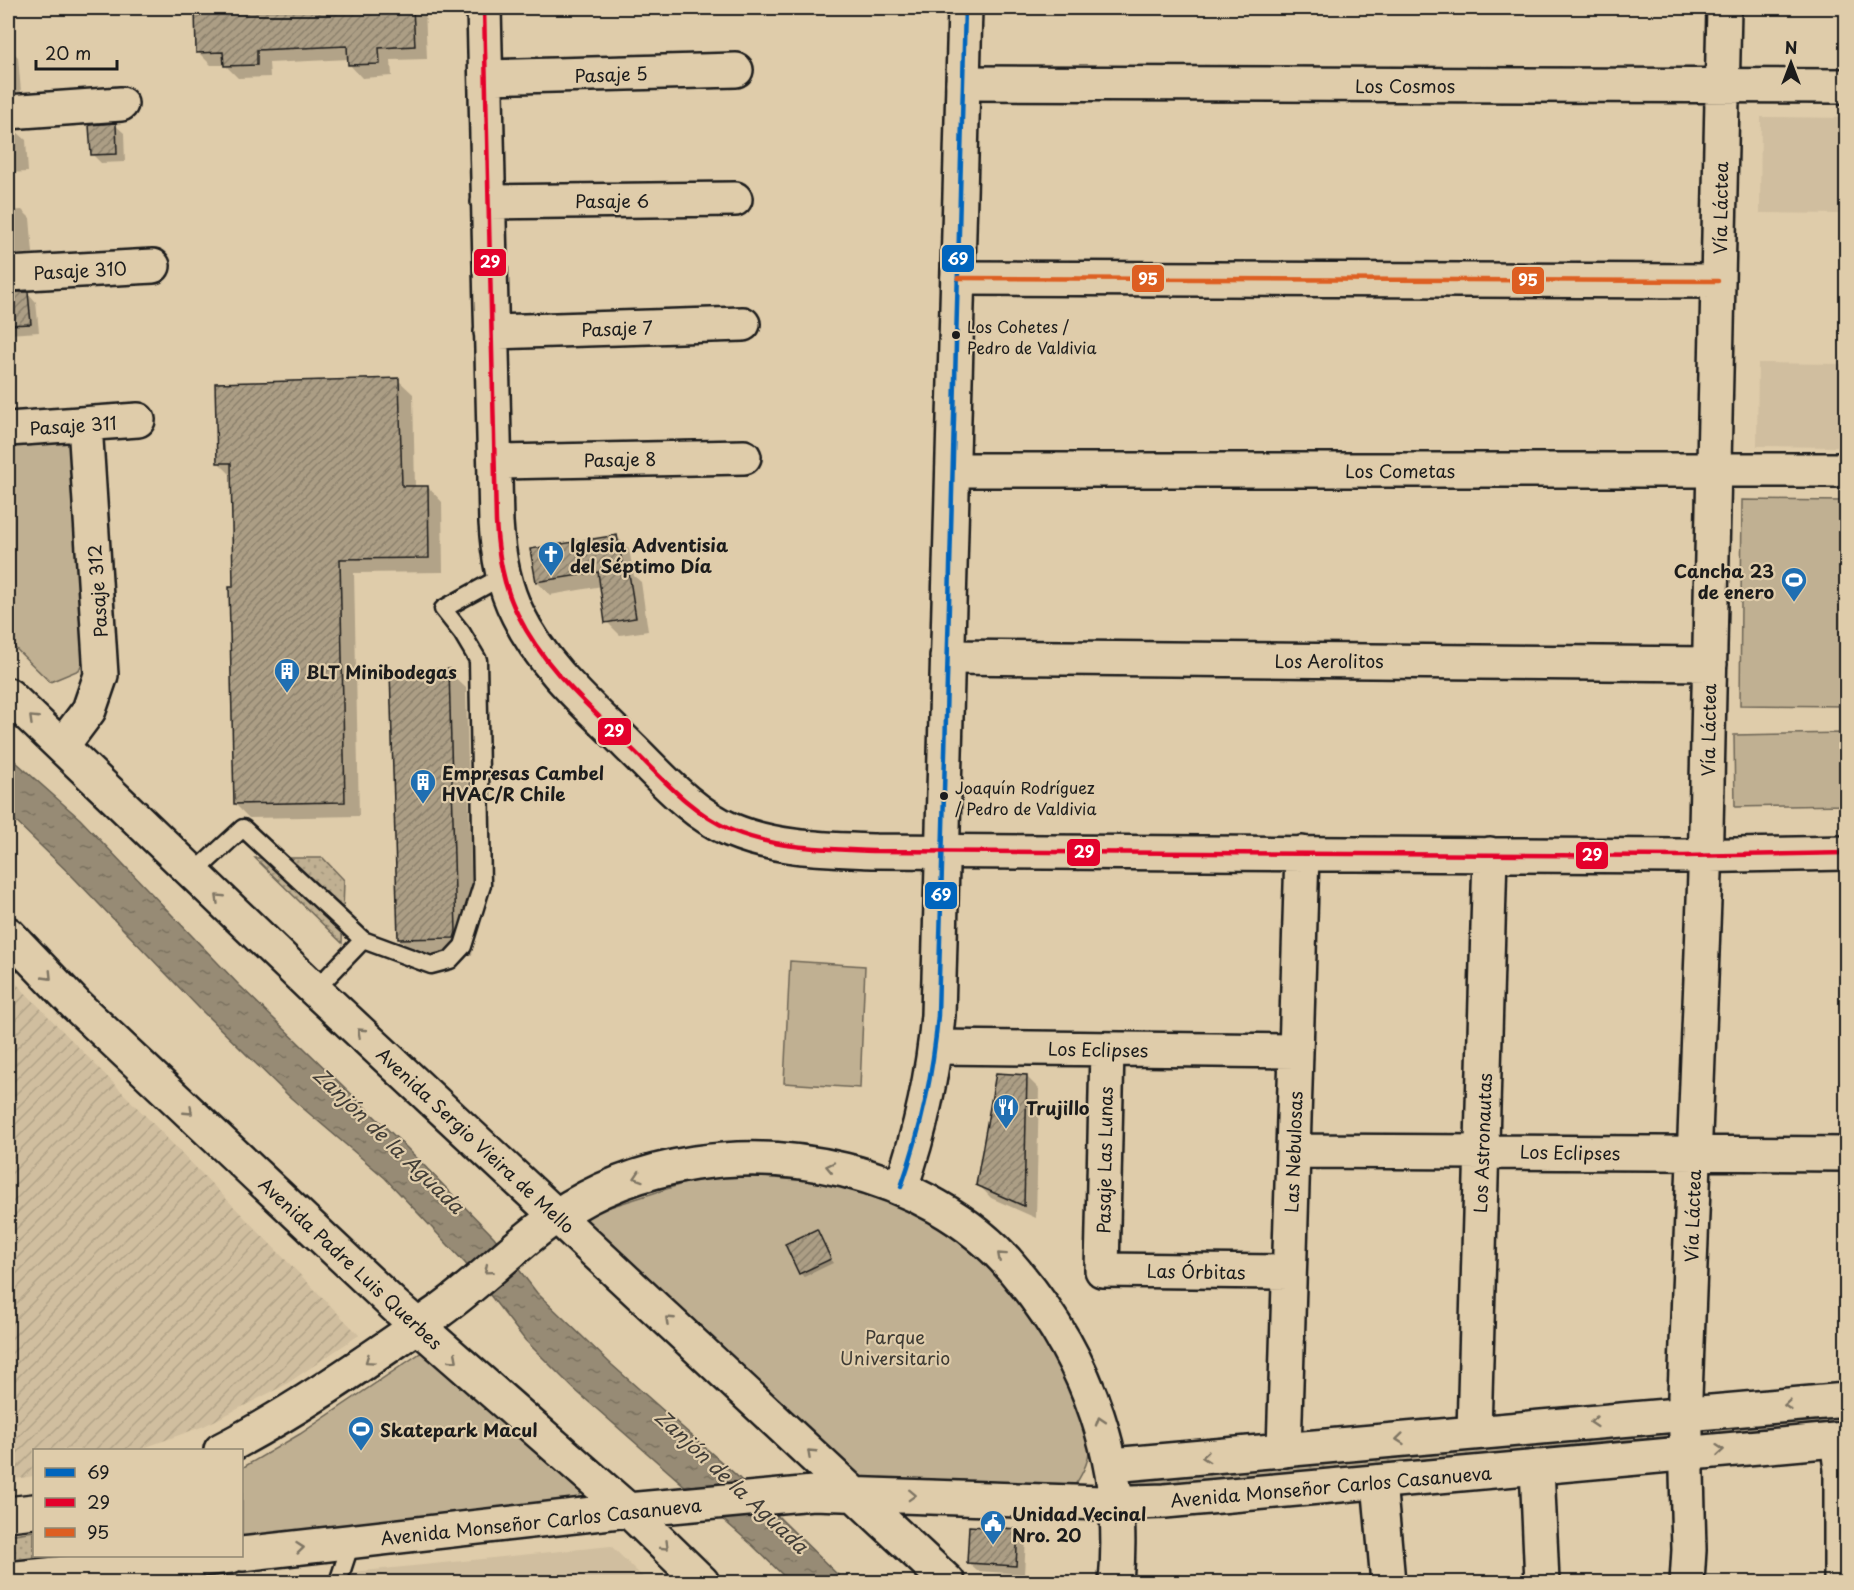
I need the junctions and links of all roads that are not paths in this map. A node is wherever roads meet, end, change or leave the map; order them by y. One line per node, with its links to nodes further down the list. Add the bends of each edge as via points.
1 (484, 8): 5 (street)
2 (965, 8): 6 (street)
3 (1725, 8): 7 (street, Vía Láctea)
4 (736, 70): 5 (street, Pasaje 5)
5 (486, 77): 12 (street)
6 (963, 83): 7 (street, Los Cosmos); 15 (street)
7 (1723, 86): 8 (street, Los Cosmos); 16 (street, Vía Láctea)
8 (1846, 86)
9 (121, 104): 10 (street)
10 (8, 112)
11 (735, 200): 12 (street, Pasaje 6)
12 (488, 202): 18 (street)
13 (153, 266): 14 (street, Pasaje 310)
14 (8, 274)
15 (958, 278): 16 (street); 24 (street)
16 (1718, 280): 25 (street, Vía Láctea)
17 (743, 324): 18 (street, Pasaje 7)
18 (491, 332): 23 (street)
19 (138, 420): 20 (street, Pasaje 311)
20 (85, 424): 21 (street, Pasaje 311); 31 (street, Pasaje 312, via 101,675 89,710)
21 (8, 429)
22 (744, 457): 23 (street, Pasaje 8)
23 (495, 462): 27 (street, via 496,522)
24 (953, 470): 25 (street, Los Cometas); 28 (street)
25 (1714, 470): 26 (street, Los Cometas); 29 (street, Vía Láctea)
26 (1846, 470)
27 (503, 576): 32 (street, via 517,614 547,662 680,795 712,820 747,836 790,845); 39 (lane, via 443,609 478,660 482,885 463,946 450,960 431,965)
28 (947, 657): 29 (street, Los Aerolitos); 32 (street)
29 (1710, 664): 36 (street, Vía Láctea)
30 (8, 695): 31 (street, Avenida Sergio Vieira de Mello, one-way to 30)
31 (62, 746): 37 (street, Avenida Sergio Vieira de Mello)
32 (942, 851): 34 (street); 41 (street)
33 (1846, 853): 36 (street)
34 (1302, 854): 35 (street); 43 (street, Las Nebulosas)
35 (1490, 854): 36 (street); 45 (street, Los Astronautas)
36 (1706, 856): 46 (street, Vía Láctea)
37 (194, 873): 39 (lane, via 243,828); 40 (street, Avenida Sergio Vieira de Mello, one-way to 37)
38 (8, 934): 52 (street, Avenida Padre Luis Querbes, one-way to 52, via 85,1013)
39 (363, 940): 40 (lane)
40 (315, 990): 49 (street, Avenida Sergio Vieira de Mello, one-way to 40)
41 (935, 1047): 42 (street, Los Eclipses); 48 (street, via 920,1127)
42 (1107, 1049): 43 (street, Los Eclipses); 50 (street, Pasaje Las Lunas)
43 (1296, 1051): 44 (street, Las Nebulosas)
44 (1293, 1151): 45 (street, Los Eclipses); 51 (street, Las Nebulosas)
45 (1482, 1151): 46 (street, Los Eclipses); 55 (street, Los Astronautas)
46 (1695, 1154): 47 (street, Los Eclipses); 54 (street, Vía Láctea)
47 (1846, 1154)
48 (901, 1187): 49 (street, one-way to 49, via 801,1161 738,1159 671,1167 611,1187); 60 (street, one-way to 48, via 1088,1387 1067,1344 1030,1288 1009,1263 971,1231)
49 (557, 1215): 52 (street, one-way to 52); 63 (street, Avenida Sergio Vieira de Mello, one-way to 49)
50 (1102, 1270): 51 (street, Las Órbitas)
51 (1289, 1272): 58 (street, Las Nebulosas)
52 (417, 1326): 57 (street, one-way to 57, via 325,1391); 65 (street, Avenida Padre Luis Querbes, one-way to 65)
53 (1846, 1400): 54 (street, one-way to 54)
54 (1685, 1415): 55 (street, one-way to 55); 59 (street, Vía Láctea)
55 (1474, 1432): 58 (street, one-way to 58)
56 (1842, 1439): 59 (street, Avenida Monseñor Carlos Casanueva, one-way to 56); 79 (street)
57 (223, 1449)
58 (1284, 1450): 60 (street, one-way to 60)
59 (1687, 1452): 61 (street, Avenida Monseñor Carlos Casanueva); 78 (street, Vía Láctea)
60 (1112, 1465): 64 (street)
61 (1537, 1467): 62 (street, Avenida Monseñor Carlos Casanueva); 77 (street)
62 (1379, 1482): 64 (street, Avenida Monseñor Carlos Casanueva); 76 (street)
63 (854, 1493): 64 (street, Avenida Monseñor Carlos Casanueva, one-way to 64); 65 (street, Avenida Monseñor Carlos Casanueva, via 813,1493); 74 (street, Avenida Sergio Vieira de Mello)
64 (1118, 1503): 75 (street)
65 (643, 1509): 68 (street, Avenida Monseñor Carlos Casanueva); 73 (street, Avenida Padre Luis Querbes, one-way to 73)
66 (33, 1511): 67 (street)
67 (8, 1514)
68 (351, 1543): 69 (street, Avenida Monseñor Carlos Casanueva, one-way to 68); 72 (lane)
69 (243, 1554)
70 (221, 1557): 71 (street)
71 (8, 1579)
72 (338, 1582)
73 (702, 1582)
74 (948, 1582)
75 (1116, 1582)
76 (1388, 1582)
77 (1542, 1582)
78 (1687, 1582)
79 (1841, 1582)

